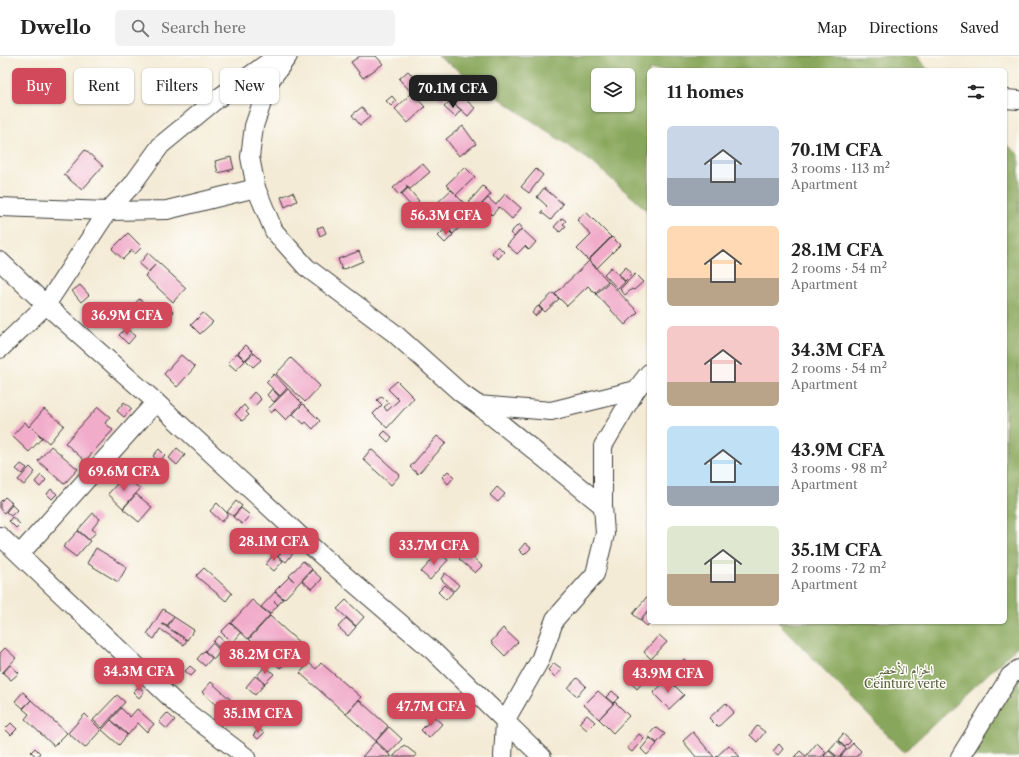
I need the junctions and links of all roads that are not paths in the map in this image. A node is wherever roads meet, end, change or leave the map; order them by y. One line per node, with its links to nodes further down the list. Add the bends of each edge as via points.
1 (277, 56): 7 (street, via 217,99 161,145 132,185)
2 (288, 56): 5 (street, via 269,82 254,126 250,158)
3 (1007, 99): 4 (street)
4 (1019, 100)
5 (256, 188): 7 (street, via 167,210); 14 (street, via 274,231 306,267 394,333)
6 (0, 208): 7 (street)
7 (108, 212): 9 (street)
8 (0, 262): 9 (street)
9 (46, 305): 10 (street); 13 (street)
10 (0, 349)
11 (647, 376): 12 (street)
12 (636, 390): 14 (street, via 551,411); 15 (street, via 603,446)
13 (156, 402): 17 (street); 19 (street, via 321,555 434,652)
14 (478, 405): 15 (street)
15 (603, 506): 19 (street, via 605,534 595,574 555,619 540,660)
16 (0, 536): 17 (street)
17 (20, 554): 20 (street, via 180,707)
18 (1019, 669): 23 (street, via 1010,676)
19 (505, 721): 21 (street); 22 (street)
20 (246, 757)
21 (503, 757)
22 (542, 757)
23 (960, 757)

